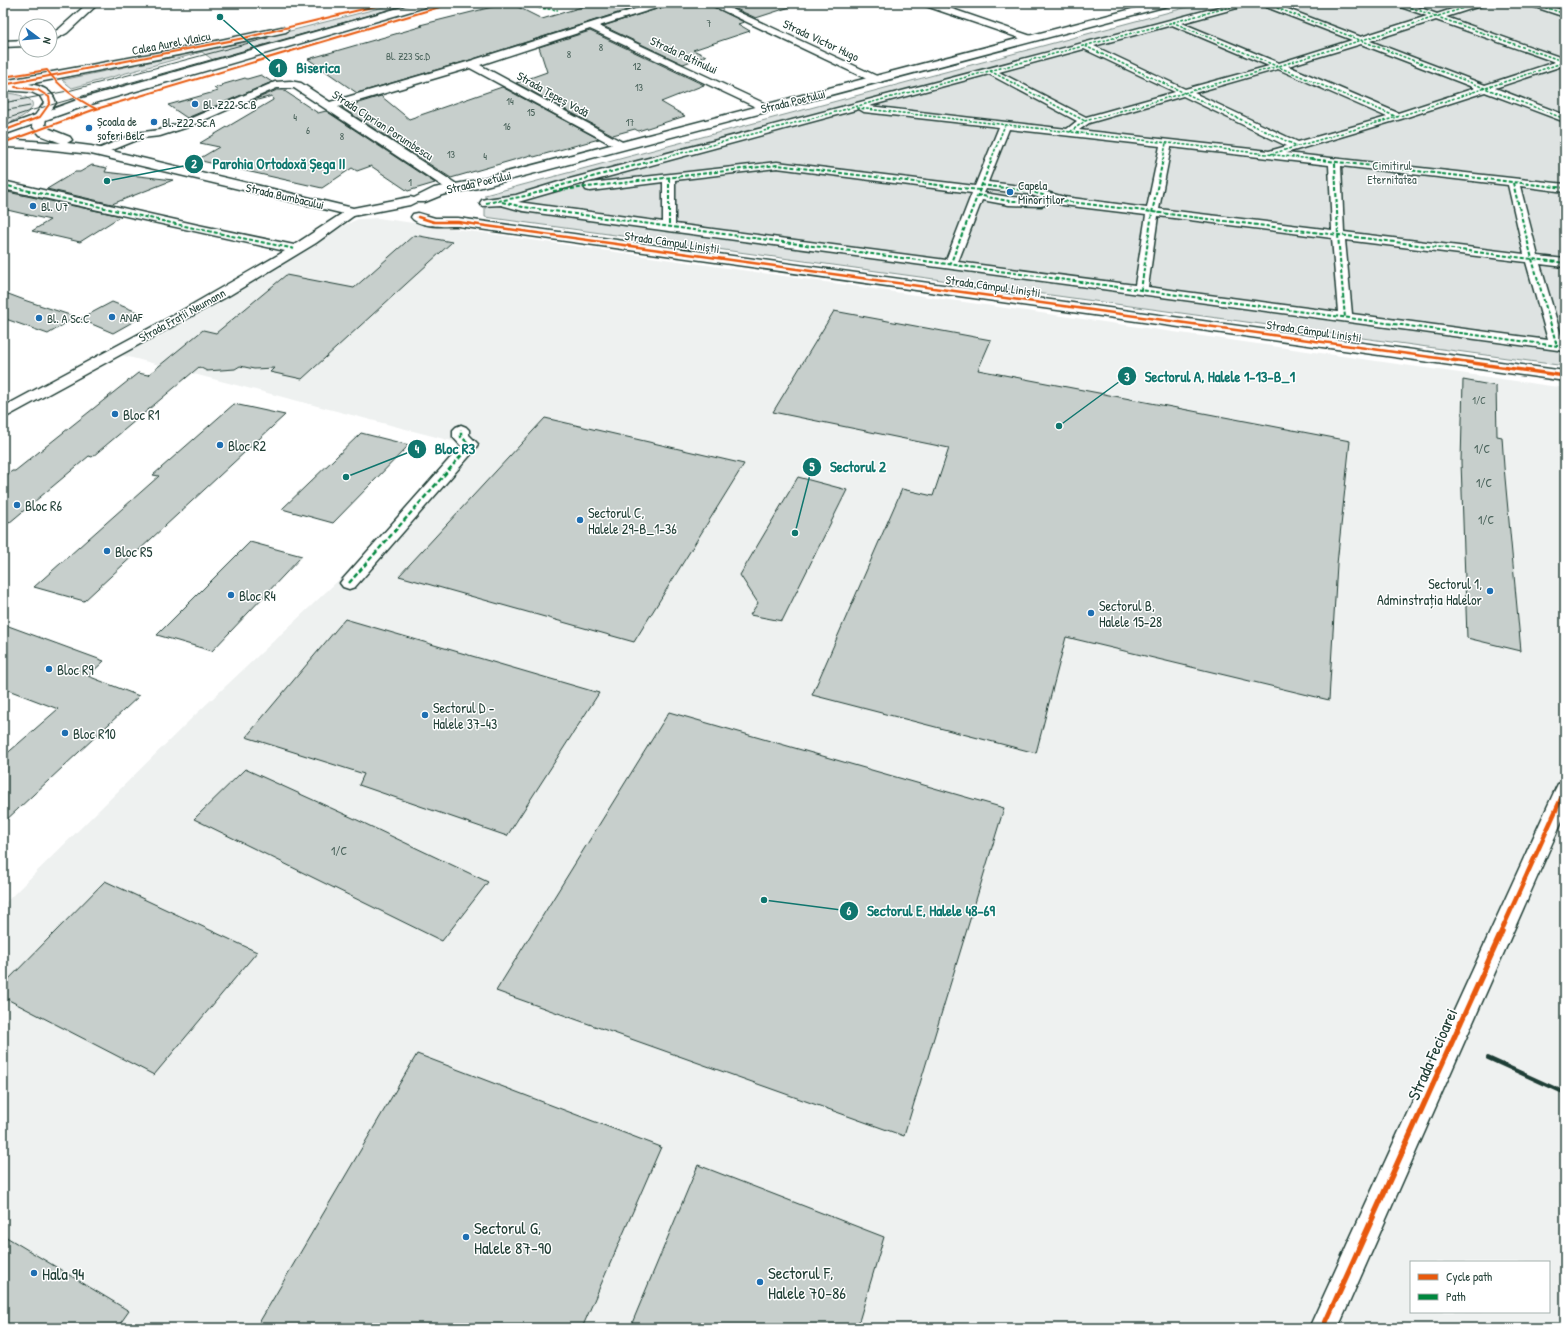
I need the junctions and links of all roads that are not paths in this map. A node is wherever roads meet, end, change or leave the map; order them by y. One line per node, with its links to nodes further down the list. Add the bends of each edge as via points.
1 (94, 3): 17 (street)
2 (388, 3): 27 (street, Calea Aurel Vlaicu, via 258,36)
3 (428, 3): 33 (street)
4 (663, 3): 16 (street)
5 (712, 3): 26 (street, Strada Victor Hugo)
6 (926, 3): 18 (street)
7 (1167, 3): 18 (street, Strada Poetului)
8 (1245, 3): 15 (street)
9 (1264, 3): 19 (street)
10 (1398, 3): 14 (street)
11 (1480, 3): 14 (street)
12 (1532, 3): 13 (street)
13 (1565, 14)
14 (1436, 17): 19 (street); 28 (street, via 1565,62)
15 (1172, 22): 22 (street); 24 (street)
16 (591, 26): 23 (street); 32 (street, Strada Paltinului)
17 (58, 34)
18 (1031, 39): 26 (street, Strada Poetului)
19 (1359, 40): 24 (street); 28 (street)
20 (18, 43): 21 (street)
21 (3, 44)
22 (1085, 46): 25 (street); 29 (street)
23 (471, 64): 30 (street); 42 (street, Strada Țepeș Vodă)
24 (1280, 66): 29 (street); 34 (street)
25 (990, 72): 31 (street); 36 (street)
26 (877, 80): 32 (street, Strada Poetului)
27 (3, 86): 33 (street, Calea Aurel Vlaicu, via 31,88 46,93 50,103)
28 (1487, 88): 34 (street); 35 (street)
29 (1185, 93): 36 (street); 43 (street)
30 (329, 106): 44 (street, Strada Ciprian Porumbescu, via 297,85 275,86 184,125 140,135); 51 (street, Strada Ciprian Porumbescu)
31 (853, 107): 37 (street); 54 (street, via 566,184)
32 (766, 108): 42 (street, Strada Poetului)
33 (40, 117): 38 (street); 44 (street, Strada Bumbacului, via 39,129)
34 (1397, 117): 43 (street)
35 (1565, 119)
36 (1085, 121): 39 (street)
37 (1005, 125): 39 (street); 53 (street)
38 (3, 131)
39 (1070, 132): 41 (street)
40 (3, 143): 44 (street, Strada Bumbacului)
41 (1166, 143): 45 (street); 60 (street)
42 (622, 146): 49 (street, Strada Poetului)
43 (1297, 146): 45 (street)
44 (95, 151): 59 (street, Strada Bumbacului)
45 (1268, 155): 46 (street)
46 (1336, 162): 48 (street); 63 (street)
47 (669, 178): 53 (street, via 777,165); 54 (street); 62 (street)
48 (1513, 183): 52 (street); 65 (street)
49 (473, 185): 51 (street, Strada Poetului); 57 (street)
50 (3, 186): 64 (street)
51 (454, 188): 58 (street, Strada Poetului, via 434,193)
52 (1565, 188)
53 (979, 190): 60 (street, via 1020,202 1063,201); 67 (street)
54 (541, 193): 55 (street)
55 (502, 202): 56 (street); 62 (street)
56 (486, 203)
57 (440, 207): 58 (street, via 428,215); 61 (street, Strada Câmpul Liniștii, via 447,216)
58 (414, 208): 59 (street, Strada Bumbacului); 61 (street, Strada Câmpul Liniștii, via 434,222)
59 (355, 212): 64 (street, Strada Frații Neumann)
60 (1152, 213): 63 (street); 68 (street)
61 (458, 222): 71 (street, Strada Câmpul Liniștii)
62 (669, 227): 67 (street)
63 (1338, 235): 65 (street); 69 (street)
64 (295, 249): 72 (street, Strada Frații Neumann, via 232,287)
65 (1532, 259): 66 (street); 70 (street)
66 (1565, 263)
67 (950, 265): 68 (street)
68 (1141, 290): 69 (street)
69 (1345, 318): 70 (street)
70 (1561, 347)
71 (1565, 376)
72 (4, 411)
73 (461, 430): 74 (street, via 461,437 470,444 468,448)
74 (349, 583)
75 (1565, 790): 76 (street, Strada Fecioarei)
76 (1323, 1328)

